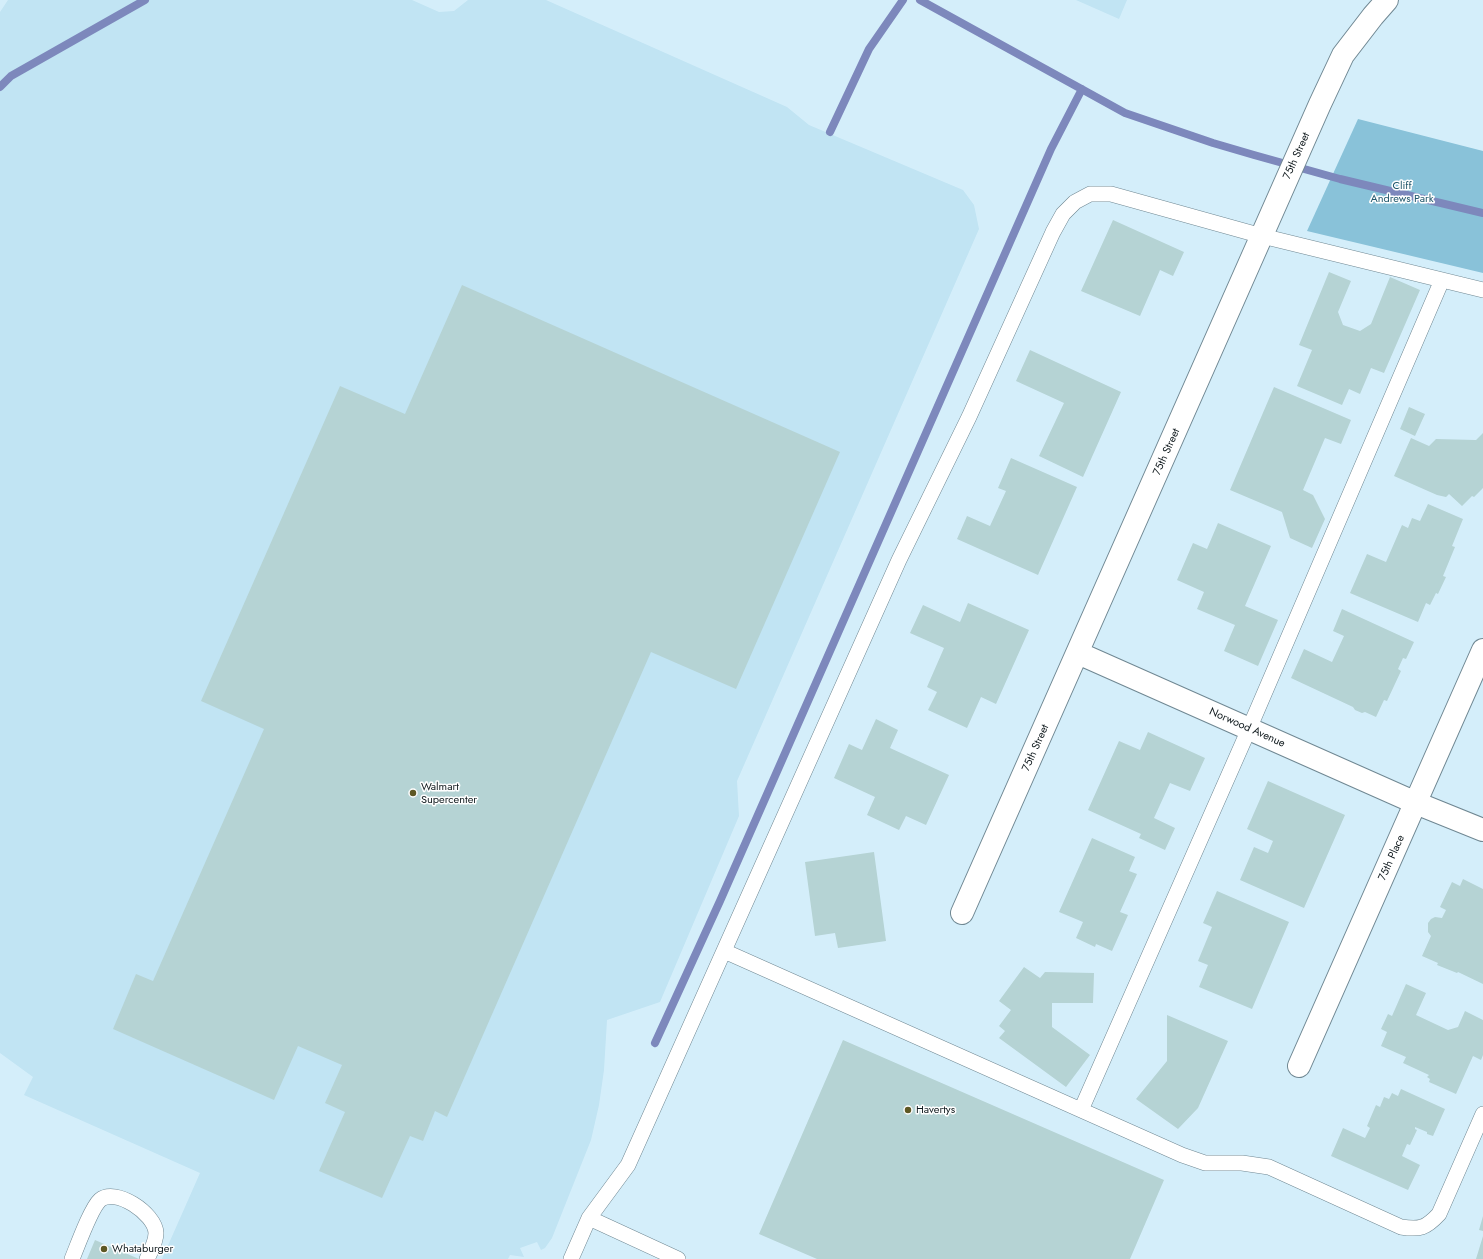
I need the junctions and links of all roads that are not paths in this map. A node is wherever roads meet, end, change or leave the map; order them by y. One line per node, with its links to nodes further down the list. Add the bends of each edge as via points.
1 (1387, 0): 2 (street, 75th Street, via 1343,55)
2 (1262, 236): 3 (lane); 6 (street, 75th Street); 11 (lane, via 1110,194 1090,194 1075,202 1063,214 969,417 899,560)
3 (1442, 280): 4 (lane); 7 (lane)
4 (1483, 290)
5 (1483, 650): 8 (street, 75th Place)
6 (1078, 653): 7 (street, Norwood Avenue); 10 (street, 75th Street)
7 (1249, 729): 8 (street, Norwood Avenue); 13 (lane)
8 (1416, 802): 9 (street, Norwood Avenue); 12 (street, 75th Place)
9 (1483, 830)
10 (962, 913)
11 (724, 951): 13 (lane); 15 (lane, via 628,1165)
12 (1299, 1066)
13 (1081, 1110): 14 (lane, via 1205,1163 1242,1163 1269,1167 1413,1229 1422,1228 1439,1214)
14 (1483, 1114)
15 (589, 1218): 18 (lane); 19 (lane)
16 (72, 1259): 17 (lane, via 92,1211 99,1201 108,1196 133,1204 153,1221 156,1232)
17 (147, 1259)
18 (571, 1259)
19 (678, 1259)

